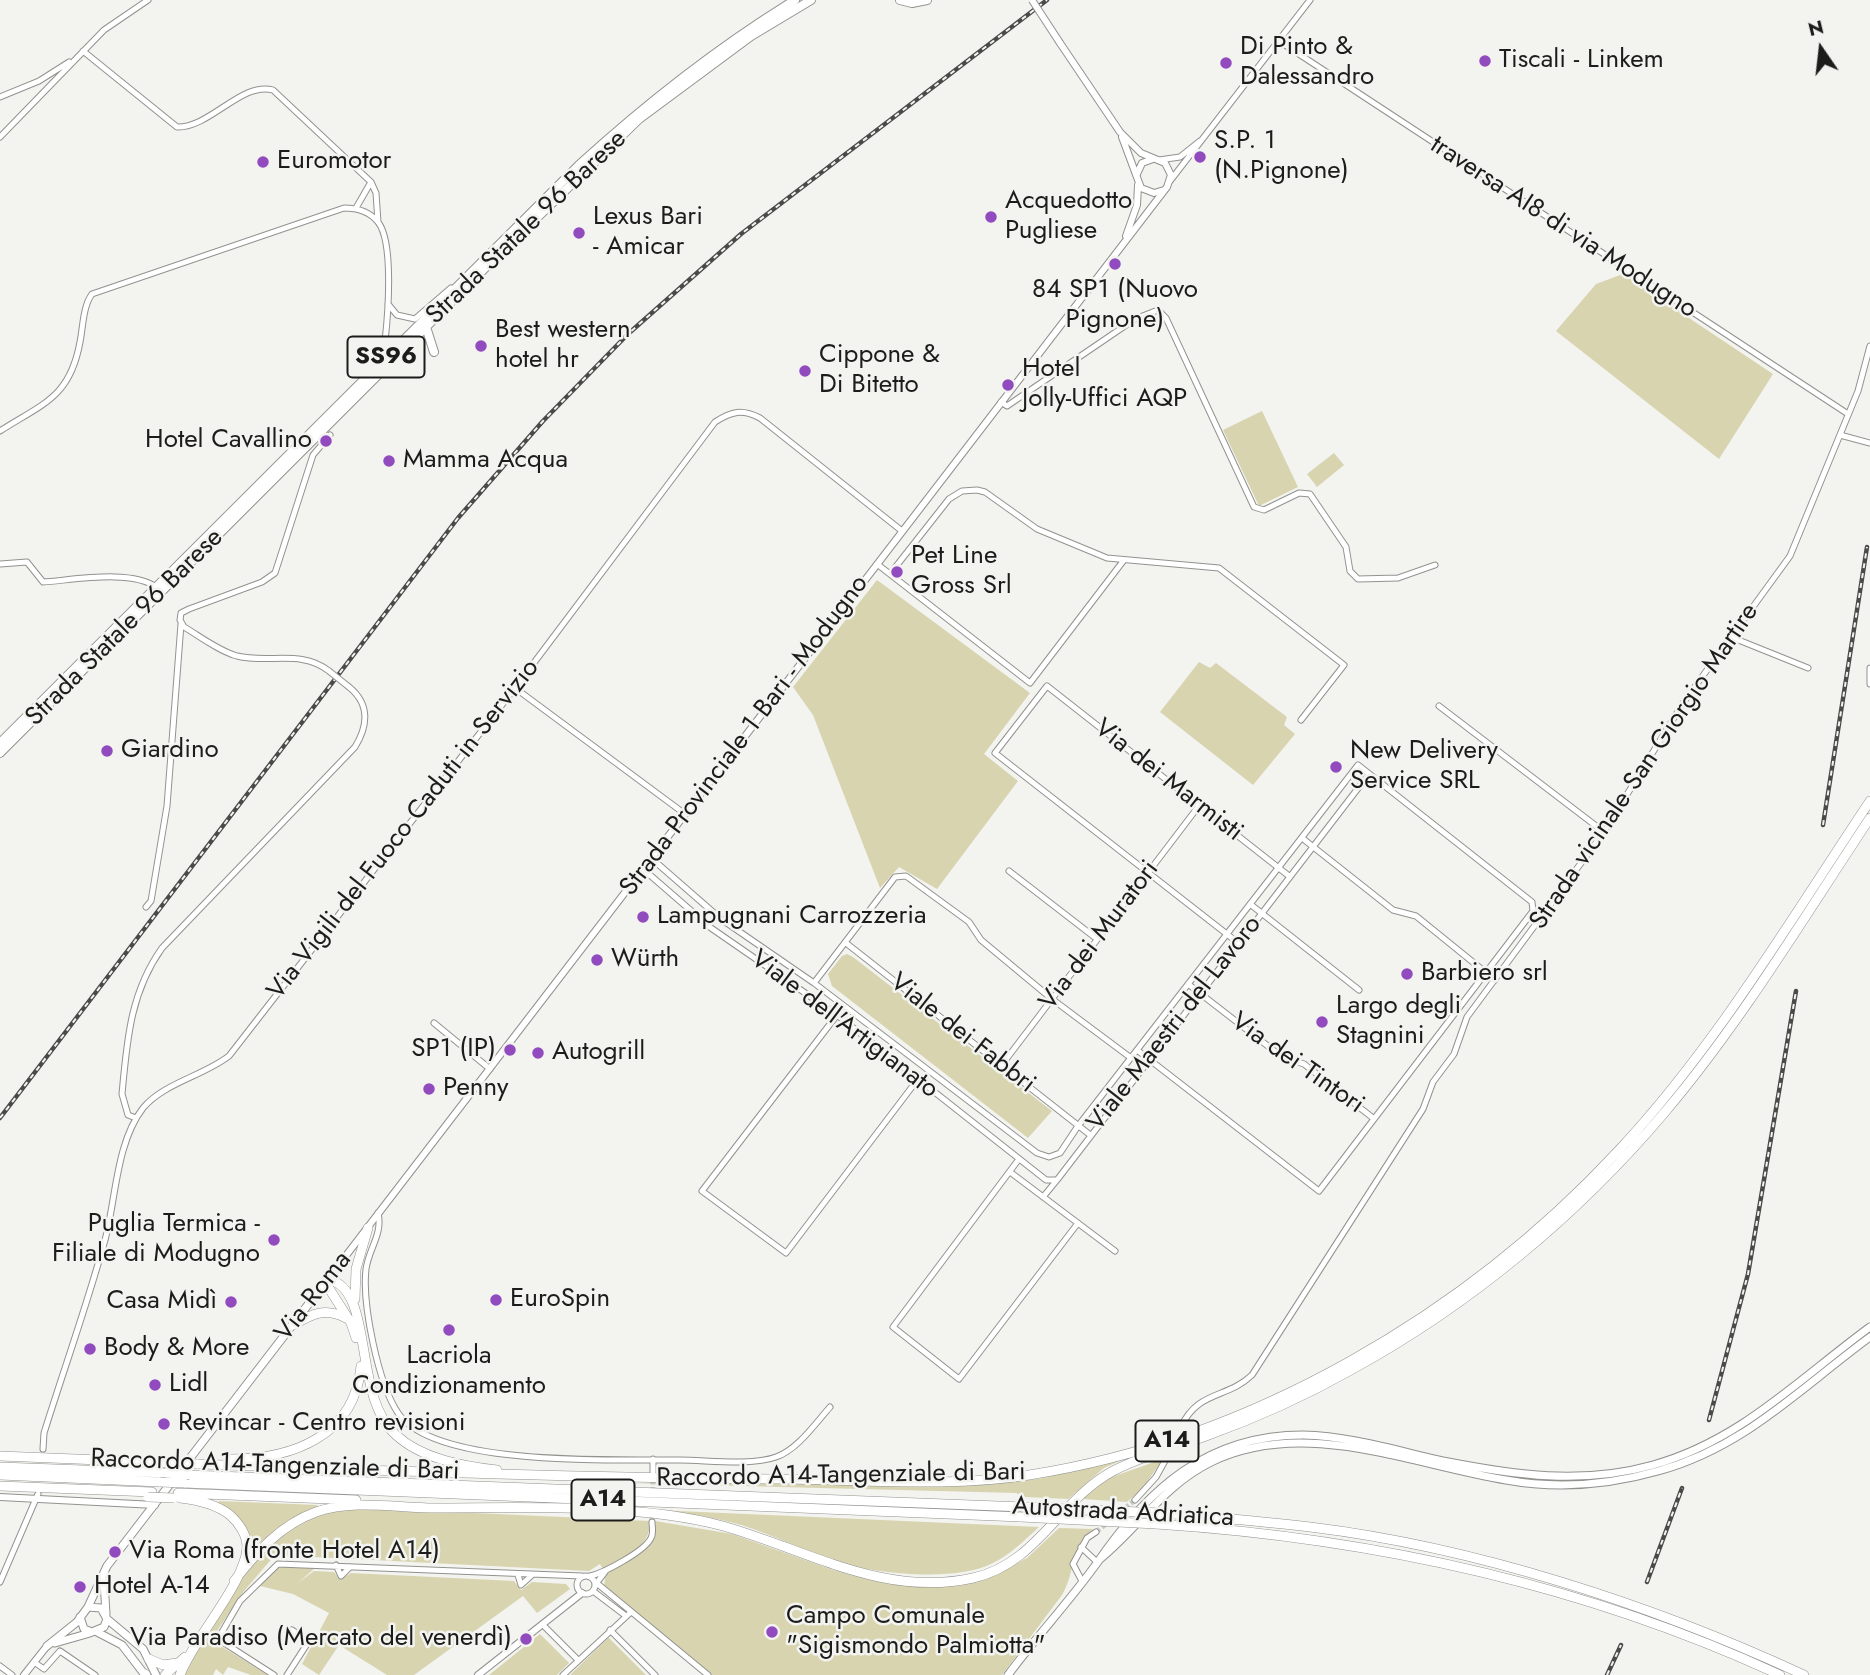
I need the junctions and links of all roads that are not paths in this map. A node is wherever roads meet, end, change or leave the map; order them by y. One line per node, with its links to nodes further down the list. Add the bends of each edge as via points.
1 (148, 0): 11 (street, via 104,30)
2 (795, 0): 24 (main road, Strada Statale 96 Barese / SS96, via 743,32 634,115)
3 (811, 0): 9 (main road, Strada Statale 96 Barese / SS96)
4 (818, 0): 9 (main road)
5 (900, 0): 6 (main road, via 916,4)
6 (927, 0)
7 (1032, 0): 13 (street, bridge)
8 (1310, 0): 10 (street)
9 (783, 17): 26 (main road, Strada Statale 96 Barese / SS96, via 639,119)
10 (1279, 41): 15 (street); 32 (street, traversa AI8 di via Modugno)
11 (80, 54): 12 (street, via 39,81); 14 (street); 19 (street, via 177,127 193,124 242,96 267,88 308,120)
12 (0, 97)
13 (1120, 132): 16 (street, via 1135,149); 17 (street)
14 (0, 137)
15 (1205, 137): 16 (street, via 1180,157); 18 (street)
16 (1156, 159): 17 (street, via 1142,163); 18 (street, via 1169,169)
17 (1137, 179): 20 (street, via 1147,192); 23 (street, Strada Provinciale 1 Bari - Modugno, via 1134,217)
18 (1170, 181): 20 (street)
19 (371, 182): 21 (street); 22 (street)
20 (1164, 190): 23 (street, Strada Provinciale 1 Bari - Modugno)
21 (356, 208): 22 (street); 33 (street, via 327,212 92,294 68,382)
22 (378, 222): 25 (street, via 386,243)
23 (1123, 244): 30 (street, Strada Provinciale 1 Bari - Modugno)
24 (457, 285): 25 (street, via 415,319 397,315); 31 (main road, Strada Statale 96 Barese / SS96)
25 (386, 302): 31 (street, via 381,354)
26 (426, 327): 27 (main road, Strada Statale 96 Barese / SS96); 27 (main road, via 434,352)
27 (411, 342): 34 (main road, Strada Statale 96 Barese / SS96)
28 (1870, 346): 29 (street, Strada vicinale San Giorgio Martire)
29 (1867, 377): 32 (street, Strada vicinale San Giorgio Martire)
30 (1001, 402): 39 (street, Strada Provinciale 1 Bari - Modugno); 43 (street, via 1007,406 1135,319 1158,310 1166,318 1254,507 1264,510 1299,493 1310,494 1346,547 1350,571 1358,579 1398,578)
31 (331, 413): 45 (main road, Strada Statale 96 Barese / SS96)
32 (1847, 414): 35 (street, Strada vicinale San Giorgio Martire)
33 (0, 431)
34 (328, 433): 36 (main road); 38 (main road, Strada Statale 96 Barese / SS96)
35 (1840, 435): 37 (street); 47 (street, Strada vicinale San Giorgio Martire, via 1790,556)
36 (322, 442): 38 (main road); 46 (street, via 313,455 275,573 184,611)
37 (1870, 443)
38 (308, 447): 55 (main road, Strada Statale 96 Barese / SS96)
39 (902, 531): 42 (street, Strada Provinciale 1 Bari - Modugno); 51 (street, Via Vigili del Fuoco Caduti in Servizio, via 760,418 745,411 728,413 715,422)
40 (1124, 560): 44 (street, via 1107,558 1037,529 985,492 970,489 949,499); 44 (street, via 1030,683); 53 (street, via 1219,568 1343,665)
41 (0, 564): 45 (street, via 27,562 43,582 116,578 147,580)
42 (877, 564): 44 (street); 59 (street, Strada Provinciale 1 Bari - Modugno)
43 (1435, 565)
44 (890, 574)
45 (156, 587): 54 (main road, Strada Statale 96 Barese / SS96)
46 (181, 624): 71 (street, via 167,806 151,901); 92 (street, bridge, via 239,656 304,659 329,671 361,700 364,731 355,747 162,948 140,982 122,1094 128,1115)
47 (1731, 637): 48 (street); 61 (street, Strada vicinale San Giorgio Martire, via 1683,703)
48 (1808, 668)
49 (1870, 668): 50 (street)
50 (1870, 684)
51 (515, 688): 59 (street); 92 (street, Via Vigili del Fuoco Caduti in Servizio, via 229,1056 162,1092)
52 (1439, 706): 61 (street)
53 (1301, 720)
54 (0, 743)
55 (0, 753)
56 (1369, 774): 62 (street, Viale Maestri del Lavoro, via 1358,765); 63 (street, Viale Maestri del Lavoro); 77 (street, via 1534,906)
57 (1870, 801): 121 (highway, Raccordo A14-Tangenziale di Bari / A14, via 1679,1082 1617,1153 1505,1256 1400,1330 1330,1371 1185,1434 1102,1460 1025,1476 972,1480)
58 (1198, 807): 65 (street, Via dei Marmisti); 68 (street, Via dei Muratori); 68 (street, Via dei Marmisti, via 1047,686 995,753)
59 (685, 814): 64 (street, Strada Provinciale 1 Bari - Modugno)
60 (1870, 818): 129 (highway, A14, via 1750,998 1674,1101 1593,1189 1533,1244 1442,1313 1349,1371 1255,1417 1140,1459 1094,1483 1012,1563 988,1574 949,1582 887,1578 839,1568 746,1534 686,1519)
61 (1604, 832): 78 (street, Strada vicinale San Giorgio Martire)
62 (1302, 838): 63 (street); 65 (street, Viale Maestri del Lavoro)
63 (1312, 846): 69 (street, Viale Maestri del Lavoro); 77 (street, via 1393,910 1416,916)
64 (651, 858): 66 (street, Strada Provinciale 1 Bari - Modugno); 79 (street, Viale dell'Artigianato, via 721,919)
65 (1279, 867): 69 (street, Via dei Marmisti); 70 (street, Viale Maestri del Lavoro)
66 (643, 869): 84 (street, Viale dell'Artigianato, via 711,928); 90 (street, Strada Provinciale 1 Bari - Modugno)
67 (1009, 871): 74 (street)
68 (1147, 874): 73 (street); 74 (street, Via dei Muratori)
69 (1289, 876): 72 (street, Viale Maestri del Lavoro)
70 (1250, 904): 72 (street); 73 (street, Viale Maestri del Lavoro)
71 (146, 907)
72 (1261, 912): 75 (street, Viale Maestri del Lavoro); 81 (street)
73 (1227, 934): 75 (street); 80 (street, Viale Maestri del Lavoro)
74 (1097, 940): 83 (street, Via dei Muratori)
75 (1237, 942): 82 (street, Viale Maestri del Lavoro)
76 (846, 943): 79 (street); 83 (street, via 901,875 969,922 981,940); 89 (street, Viale dei Fabbri)
77 (1487, 972): 78 (street); 93 (street)
78 (1495, 980): 112 (street, Strada vicinale San Giorgio Martire, via 1467,1017 1454,1054 1433,1082 1407,1134 1252,1375 1196,1404)
79 (814, 983): 96 (street, Viale dell'Artigianato, via 1037,1153 1049,1157)
80 (1188, 984): 82 (street, Via dei Tintori); 86 (street, Viale Maestri del Lavoro)
81 (1359, 990)
82 (1199, 993): 88 (street, Viale Maestri del Lavoro); 93 (street, Via dei Tintori, via 1282,1057 1304,1064)
83 (1052, 999): 87 (street); 89 (street, Via dei Muratori)
84 (837, 1015): 91 (street, Viale dell'Artigianato); 91 (street, via 702,1191 786,1254)
85 (434, 1023): 90 (street)
86 (1137, 1050): 87 (street, Viale Maestri del Lavoro); 88 (street)
87 (1131, 1058): 94 (street, Viale Maestri del Lavoro)
88 (1148, 1058): 93 (street, via 1318,1191); 95 (street, Viale Maestri del Lavoro)
89 (1001, 1066): 94 (street, Viale dei Fabbri)
90 (490, 1069): 101 (street, Strada Provinciale 1 Bari - Modugno)
91 (918, 1079): 97 (street, Viale dell'Artigianato)
92 (136, 1118): 113 (street, Via Vigili del Fuoco Caduti in Servizio)
93 (1373, 1118)
94 (1078, 1126): 95 (street, Viale dei Fabbri); 96 (street, Viale Maestri del Lavoro)
95 (1089, 1134): 99 (street, Viale Maestri del Lavoro)
96 (1060, 1153)
97 (1019, 1159): 98 (street); 99 (street, Viale dell'Artigianato, via 1046,1180)
98 (1010, 1172): 100 (street); 102 (street, via 893,1327 959,1379)
99 (1057, 1180): 100 (street, Viale Maestri del Lavoro)
100 (1043, 1197): 102 (street)
101 (378, 1213): 103 (street, Strada Provinciale 1 Bari - Modugno); 115 (street, via 381,1229 366,1266 368,1307 385,1385 394,1407 409,1425 499,1454)
102 (1078, 1223): 104 (street)
103 (368, 1228): 105 (street, Via Roma); 106 (highway, via 356,1269)
104 (1115, 1251)
105 (327, 1280): 106 (highway, via 342,1284); 107 (highway); 108 (main road, Via Roma)
106 (355, 1301): 121 (highway, via 373,1398 384,1422 405,1443 467,1465)
107 (348, 1318): 108 (highway, via 331,1311 317,1312); 117 (highway, via 360,1351 361,1374 334,1425 316,1440 286,1454)
108 (293, 1325): 128 (main road, Via Roma)
109 (1870, 1327): 133 (main road, via 1734,1432 1678,1457 1632,1470 1581,1477 1527,1476 1320,1436 1240,1444 1163,1484 1114,1536)
110 (1870, 1336): 133 (main road, via 1753,1429 1657,1472 1591,1483 1528,1483 1333,1445 1265,1446 1225,1456 1181,1479)
111 (830, 1407): 115 (street, via 790,1449 773,1459)
112 (1181, 1427)
113 (43, 1449)
114 (0, 1456): 117 (highway, Raccordo A14-Tangenziale di Bari / A14, bridge)
115 (653, 1459): 119 (street)
116 (1166, 1459): 127 (street)
117 (199, 1461): 121 (highway, Raccordo A14-Tangenziale di Bari / A14)
118 (0, 1467): 122 (highway, Autostrada Adriatica / A14, bridge, via 167,1473)
119 (653, 1472)
120 (0, 1475): 122 (highway, Autostrada Adriatica / A14, bridge, via 160,1482)
121 (582, 1478)
122 (187, 1479): 177 (highway, Autostrada Adriatica / A14, bridge, via 1156,1524 1318,1538 1456,1566 1612,1610); 178 (highway, Autostrada Adriatica / A14, bridge, via 1024,1507 1162,1513 1312,1527 1499,1565 1661,1616)
123 (4, 1486): 124 (highway, Raccordo A14-Tangenziale di Bari, bridge)
124 (176, 1495): 129 (highway, Raccordo A14-Tangenziale di Bari); 141 (highway, via 216,1506 242,1528 247,1550)
125 (38, 1496): 126 (street); 128 (street); 143 (street)
126 (0, 1497)
127 (1135, 1500)
128 (156, 1505): 135 (main road, Via Roma)
129 (502, 1506): 141 (highway, via 328,1508 279,1532)
130 (652, 1522): 137 (street, via 649,1542)
131 (1096, 1532): 132 (street)
132 (1081, 1547): 133 (street); 142 (street, via 1073,1564)
133 (1097, 1562): 142 (main road)
134 (336, 1565): 136 (street); 136 (street, via 341,1576); 170 (street, via 285,1563 272,1567 240,1601 218,1637)
135 (107, 1566): 147 (main road, Via Roma); 150 (main road, via 103,1592)
136 (351, 1566): 140 (street)
137 (605, 1572): 139 (street); 145 (street)
138 (582, 1576): 139 (street); 140 (street); 144 (street)
139 (590, 1576): 145 (street)
140 (561, 1577): 144 (street)
141 (234, 1581): 155 (highway)
142 (1082, 1581): 176 (main road)
143 (0, 1582)
144 (576, 1585): 146 (street)
145 (594, 1588): 146 (street); 148 (street, via 598,1585)
146 (582, 1593): 151 (street)
147 (88, 1607): 149 (main road); 150 (main road, via 101,1608)
148 (628, 1614): 153 (street); 175 (street)
149 (80, 1617): 154 (main road, via 84,1629); 156 (main road)
150 (107, 1617): 154 (main road, via 104,1627); 158 (main road, via 132,1637)
151 (542, 1624): 160 (street); 172 (street)
152 (292, 1630): 171 (street, via 309,1641)
153 (610, 1630): 160 (street); 174 (street)
154 (95, 1632): 156 (main road); 166 (main road, via 122,1645)
155 (195, 1645): 159 (highway); 169 (highway)
156 (47, 1646): 157 (street); 161 (street)
157 (60, 1651): 161 (street, via 44,1669); 165 (street)
158 (149, 1659): 159 (highway, via 169,1665); 167 (main road)
159 (182, 1660): 168 (highway)
160 (578, 1660): 173 (street)
161 (34, 1662): 164 (street)
162 (0, 1666): 163 (street)
163 (12, 1675)
164 (23, 1675)
165 (94, 1675)
166 (145, 1675)
167 (156, 1675)
168 (165, 1675)
169 (180, 1675)
170 (274, 1675)
171 (287, 1675)
172 (478, 1675)
173 (563, 1675)
174 (655, 1675)
175 (708, 1675)
176 (1008, 1675)
177 (1780, 1675)
178 (1804, 1675)

